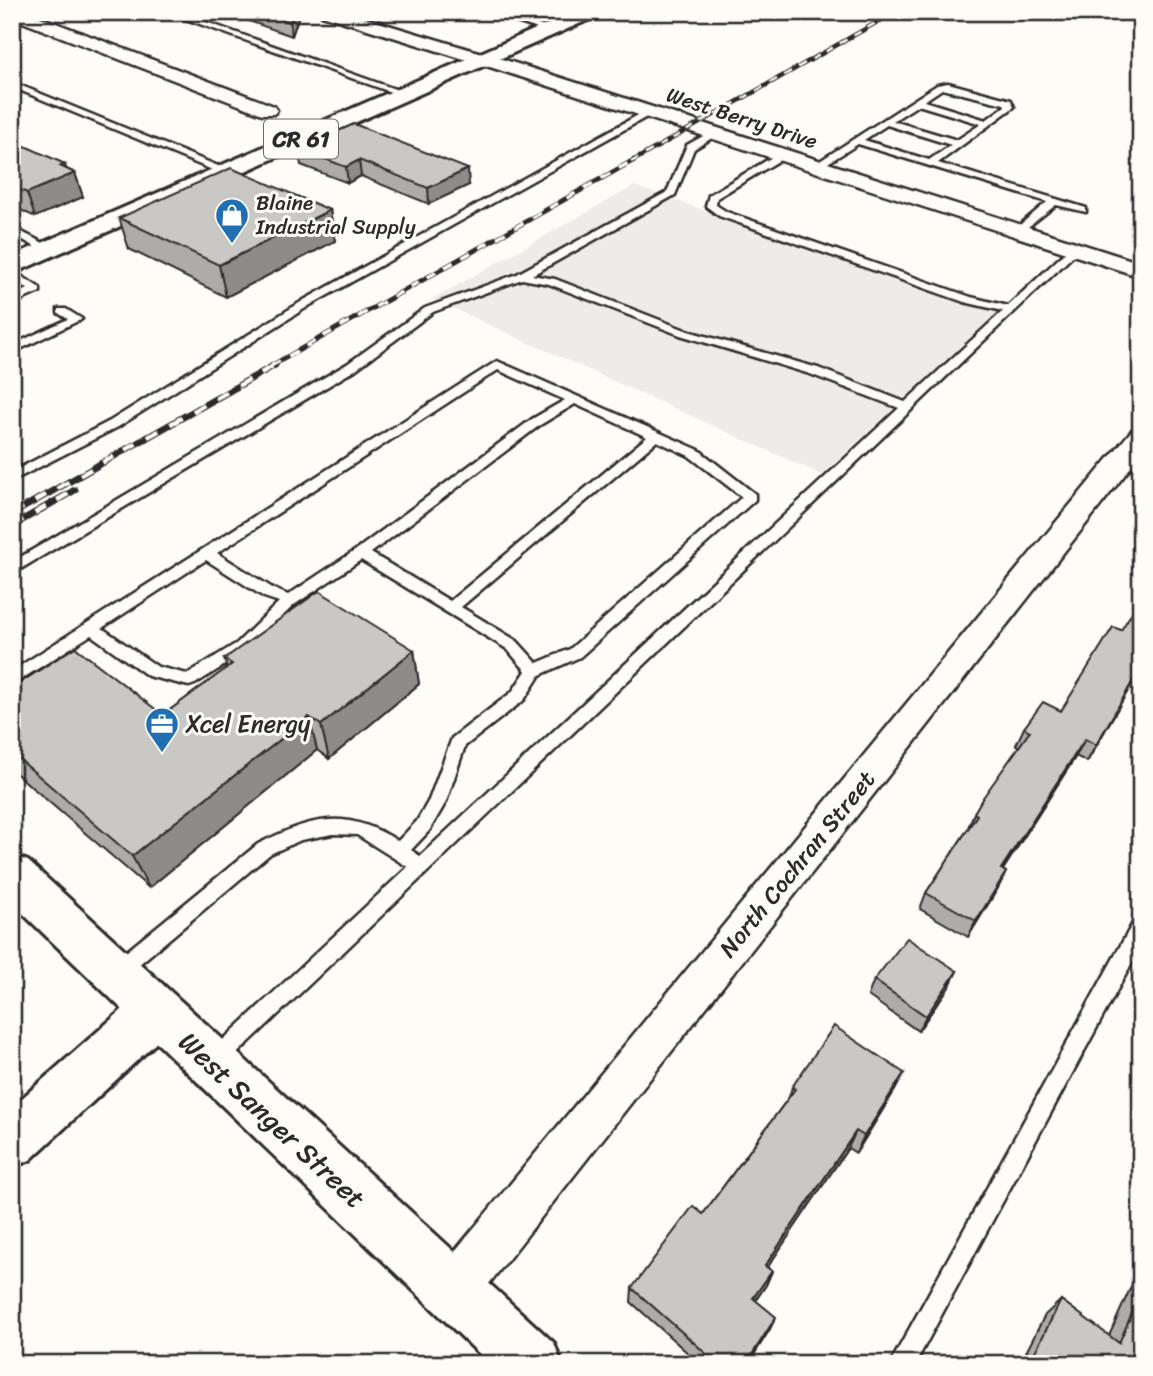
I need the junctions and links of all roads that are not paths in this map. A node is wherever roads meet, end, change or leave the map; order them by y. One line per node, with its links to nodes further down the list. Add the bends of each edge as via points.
1 (12, 12): 11 (street)
2 (170, 12): 9 (lane)
3 (328, 12): 7 (street, West Berry Drive)
4 (490, 12): 6 (lane)
5 (591, 12): 6 (main road, CR 61)
6 (550, 30): 7 (main road, CR 61)
7 (481, 60): 9 (main road, CR 61); 12 (street, West Berry Drive)
8 (12, 84): 21 (lane)
9 (405, 94): 21 (main road, CR 61)
10 (916, 102): 13 (lane); 14 (lane); 14 (lane, via 948,86 1008,102 1010,107)
11 (268, 110)
12 (649, 112): 15 (street, West Berry Drive); 41 (lane, via 319,296 114,424)
13 (886, 122): 16 (lane); 17 (lane)
14 (988, 123): 17 (lane)
15 (714, 133): 18 (street, West Berry Drive); 31 (lane, via 690,147 673,180 672,193)
16 (857, 141): 19 (lane); 20 (lane)
17 (959, 144): 19 (lane)
18 (782, 155): 20 (street, West Berry Drive); 33 (lane, via 712,198 712,206 723,214 968,300)
19 (931, 163): 22 (lane)
20 (817, 166): 25 (street, West Berry Drive)
21 (225, 172): 27 (main road, CR 61)
22 (1054, 201): 23 (lane); 25 (lane)
23 (1083, 210)
24 (12, 230): 27 (lane)
25 (1019, 231): 26 (street, West Berry Drive)
26 (1075, 249): 29 (street, West Berry Drive); 33 (lane)
27 (49, 250): 28 (main road, CR 61)
28 (12, 266)
29 (1141, 270)
30 (12, 273): 32 (lane, via 36,290)
31 (522, 276): 37 (lane, via 551,281 684,333 814,372); 44 (lane, via 429,310 351,367)
32 (12, 301)
33 (1009, 309): 37 (lane)
34 (62, 311): 35 (lane, via 76,319)
35 (12, 350)
36 (574, 400): 38 (lane); 42 (lane, via 497,365); 43 (lane, via 536,422)
37 (907, 407): 51 (lane)
38 (656, 436): 46 (lane); 48 (lane, via 694,453 750,497 575,653)
39 (1141, 436): 40 (street, North Cochran Street)
40 (1129, 471): 58 (street, North Cochran Street)
41 (12, 477)
42 (206, 552): 45 (lane); 47 (lane)
43 (361, 553): 45 (lane); 46 (lane)
44 (12, 569)
45 (289, 601): 47 (lane, via 242,647 189,680 153,672)
46 (451, 608): 48 (lane, via 512,645)
47 (91, 628): 49 (lane)
48 (535, 671): 50 (lane, via 518,695 458,742 437,802 424,825)
49 (12, 679)
50 (398, 853): 51 (lane); 54 (lane, via 359,828 329,826 290,836 264,849)
51 (422, 867): 56 (lane)
52 (14, 878): 54 (main road, West Sanger Street)
53 (1141, 927): 60 (lane)
54 (115, 972): 55 (main road, West Sanger Street)
55 (156, 1011): 56 (main road, West Sanger Street); 57 (main road)
56 (212, 1063): 58 (main road, West Sanger Street)
57 (12, 1142)
58 (453, 1291): 59 (main road, West Sanger Street)
59 (533, 1364)
60 (902, 1364)

